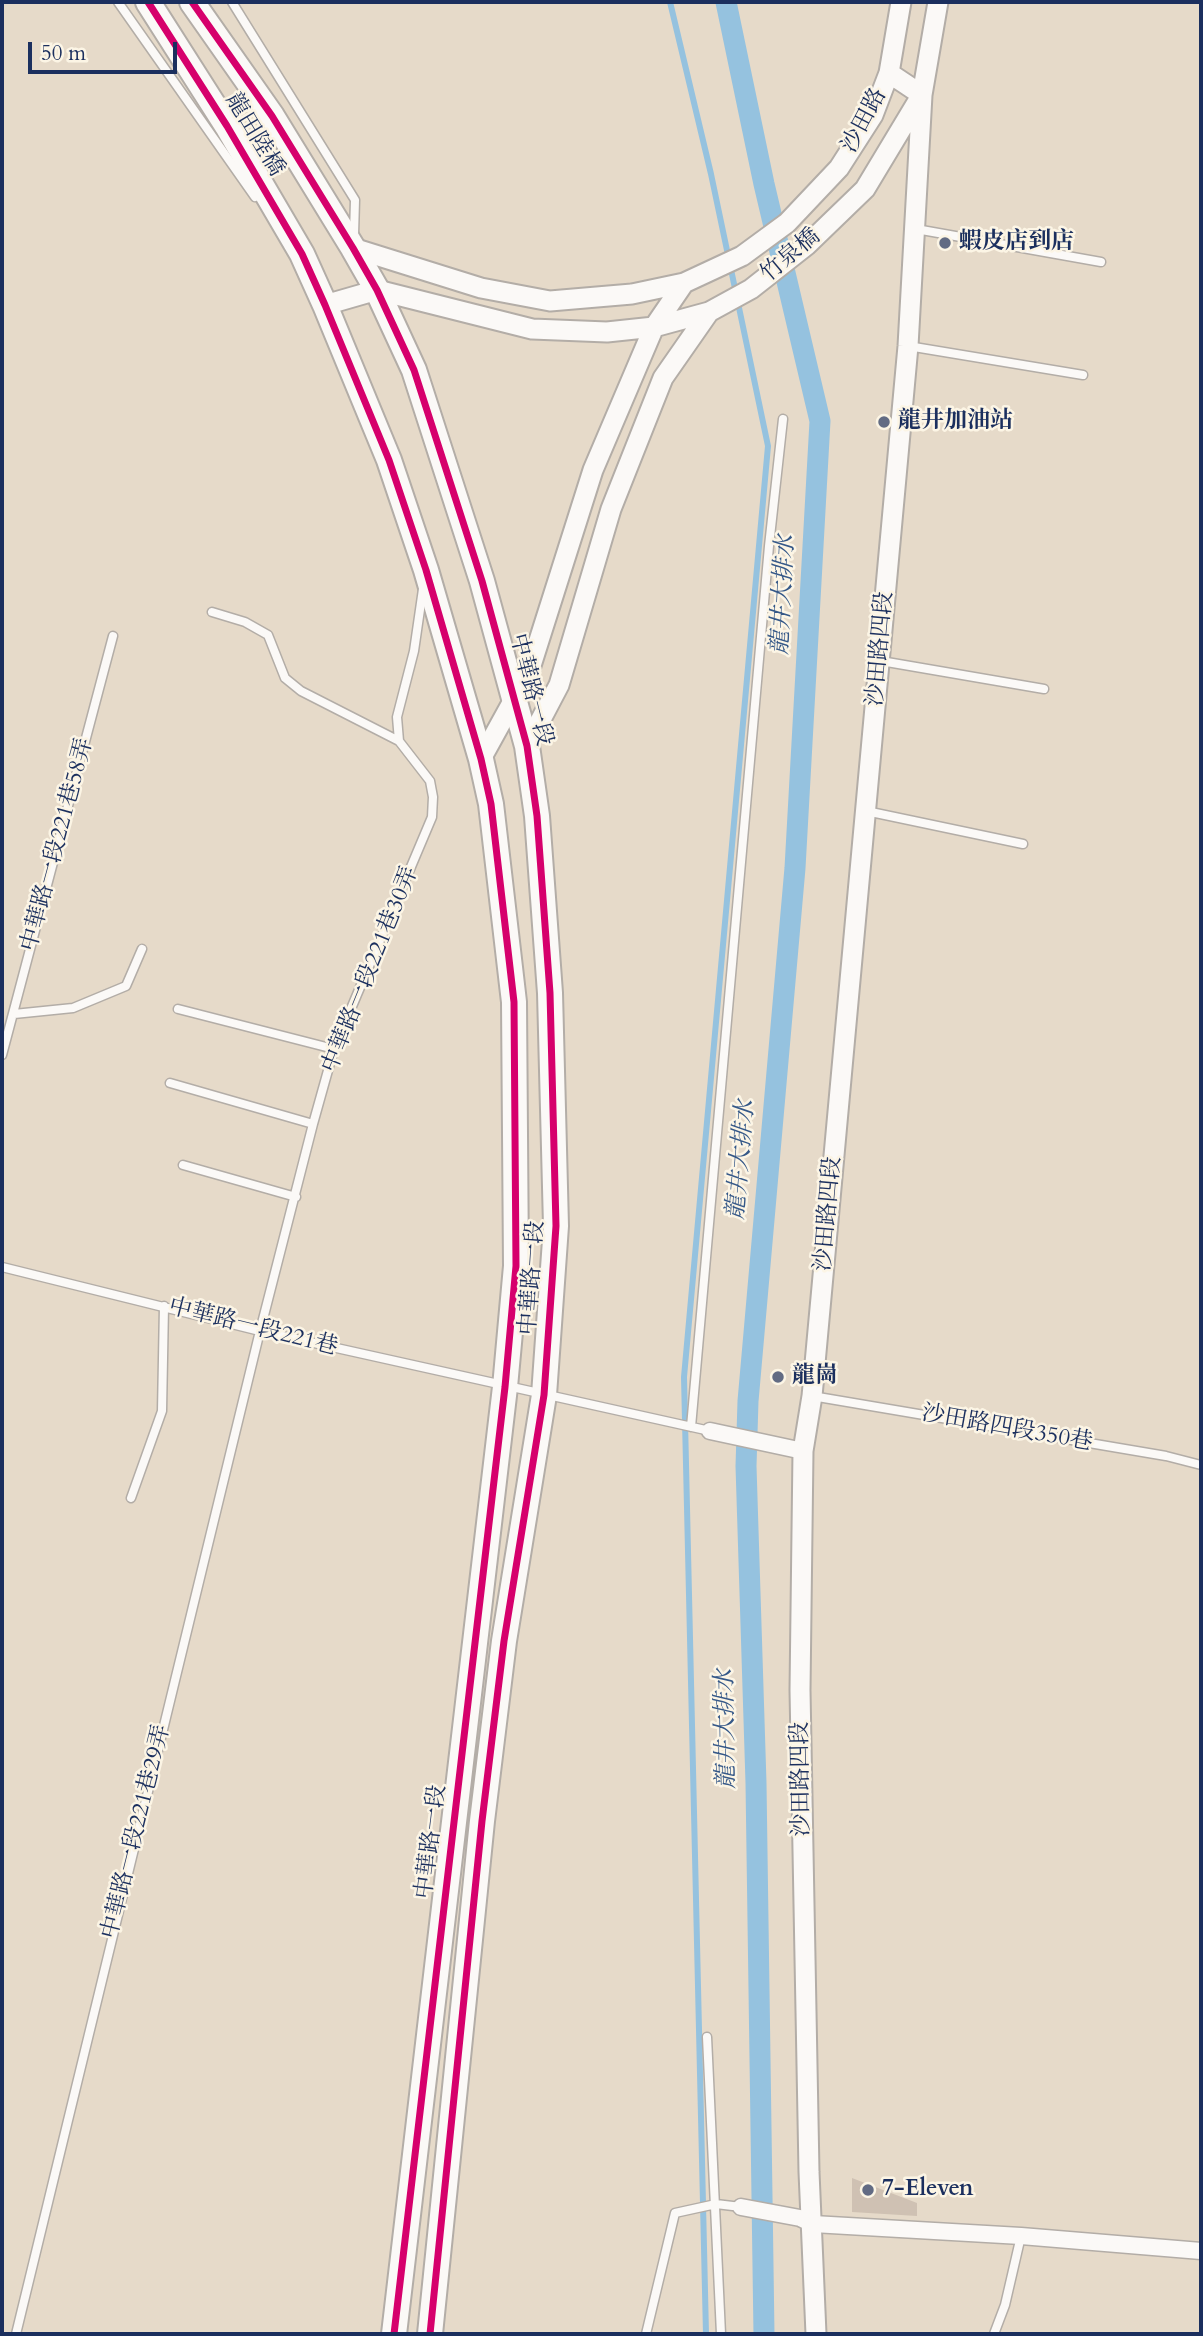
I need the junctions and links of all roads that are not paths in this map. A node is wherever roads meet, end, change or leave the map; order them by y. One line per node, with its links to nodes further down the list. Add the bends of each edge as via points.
1 (118, 2): 10 (lane)
2 (148, 2): 14 (main road, 龍田陸橋)
3 (192, 2): 13 (main road, 龍田陸橋, via 272,116)
4 (232, 2): 13 (lane, via 355,200)
5 (901, 2): 7 (street)
6 (938, 2): 8 (street, 沙田路四段)
7 (889, 74): 8 (street); 9 (street, 沙田路, via 873,115)
8 (922, 95): 12 (street, 沙田路四段); 19 (street, 竹泉橋, via 865,189 807,245 751,289)
9 (839, 168): 16 (street, 竹泉橋, via 787,223 742,256)
10 (262, 207)
11 (269, 218): 18 (lane)
12 (916, 229): 15 (lane); 21 (street, 沙田路四段)
13 (353, 248): 16 (street, 竹泉橋, via 481,288 550,301 632,294); 17 (main road, 中華路一段)
14 (302, 254): 18 (main road, 中華路一段)
15 (1101, 262)
16 (684, 283): 20 (street)
17 (377, 290): 18 (street); 20 (street, via 532,329 607,332); 29 (main road, 中華路一段, via 414,370)
18 (326, 305): 24 (main road, 中華路一段)
19 (709, 312): 20 (street); 31 (street, via 663,378 611,509 559,685)
20 (654, 327): 29 (street, via 593,470 529,672)
21 (908, 346): 22 (lane); 27 (street, 沙田路四段)
22 (1083, 375)
23 (783, 419): 50 (lane)
24 (426, 570): 30 (lane, via 414,651 397,717); 32 (main road, 中華路一段)
25 (212, 612): 30 (lane, via 268,635 285,678 301,691)
26 (113, 635): 37 (lane, 中華路一段221巷58弄)
27 (880, 660): 28 (lane); 33 (street, 沙田路四段)
28 (1044, 689)
29 (514, 697): 31 (main road, 中華路一段); 32 (street)
30 (399, 741): 38 (lane, 中華路一段221巷30弄, via 430,781 432,817)
31 (527, 746): 48 (main road, 中華路一段, via 550,993 555,1140 556,1226)
32 (481, 759): 47 (main road, 中華路一段, via 491,804 514,1002 516,1266)
33 (866, 811): 34 (lane); 49 (street, 沙田路四段)
34 (1023, 844)
35 (142, 950): 37 (lane, via 126,986 73,1008)
36 (178, 1009): 38 (lane)
37 (14, 1014): 39 (lane, 中華路一段221巷58弄)
38 (334, 1049): 41 (lane, 中華路一段221巷30弄)
39 (2, 1055)
40 (170, 1083): 41 (lane)
41 (313, 1125): 43 (lane, 中華路一段221巷30弄)
42 (183, 1165): 43 (lane)
43 (296, 1197): 46 (lane, 中華路一段221巷30弄)
44 (2, 1267): 45 (lane, 中華路一段221巷)
45 (164, 1306): 46 (lane, 中華路一段221巷); 54 (lane, via 162,1411)
46 (260, 1331): 47 (lane, 中華路一段221巷); 61 (lane, 中華路一段221巷29弄)
47 (505, 1387): 48 (lane, 中華路一段221巷); 62 (main road, 中華路一段)
48 (544, 1395): 50 (lane, 中華路一段221巷); 63 (main road, 中華路一段, via 504,1641 482,1821)
49 (813, 1396): 52 (street, 沙田路四段); 53 (lane, 沙田路四段350巷)
50 (691, 1427): 51 (lane, 中華路一段221巷)
51 (710, 1431): 52 (street)
52 (803, 1451): 58 (street, 沙田路四段, via 800,1689)
53 (1201, 1465)
54 (131, 1498)
55 (707, 2037): 56 (lane)
56 (716, 2204): 57 (lane); 64 (lane, via 675,2213); 65 (lane)
57 (741, 2207): 58 (street)
58 (807, 2221): 59 (street); 66 (street, 沙田路四段)
59 (1021, 2236): 60 (street); 67 (lane, via 1006,2305)
60 (1201, 2251)
61 (16, 2334)
62 (394, 2334)
63 (430, 2334)
64 (646, 2334)
65 (721, 2334)
66 (816, 2334)
67 (994, 2334)

